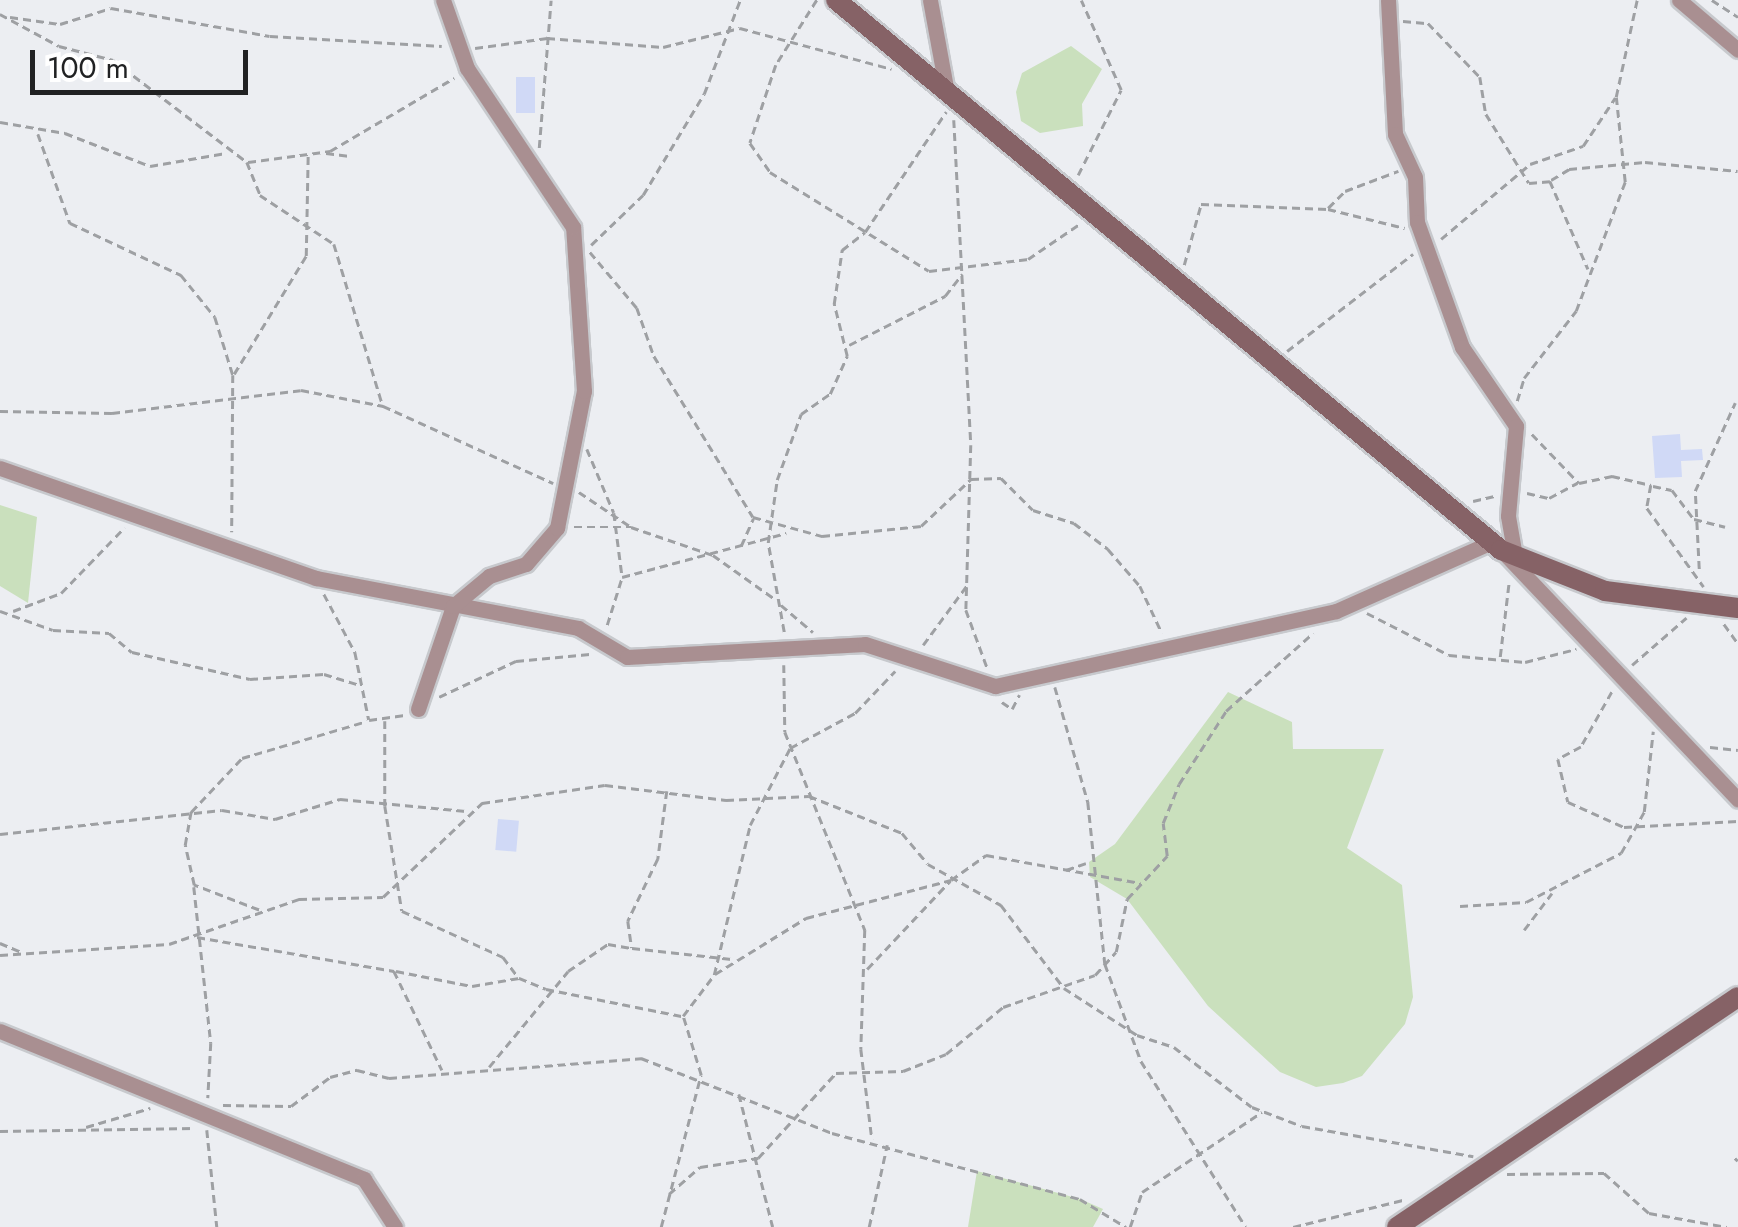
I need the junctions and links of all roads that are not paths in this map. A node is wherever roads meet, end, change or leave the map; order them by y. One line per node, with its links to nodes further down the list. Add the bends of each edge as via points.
1 (443, 0): 10 (street, via 467,68 538,172 579,248 580,434 558,528 526,564 489,576)
2 (836, 0): 7 (street)
3 (930, 0): 7 (street)
4 (1388, 0): 9 (street, via 1404,162 1424,237 1462,347 1516,426)
5 (1679, 0): 6 (street)
6 (1738, 50)
7 (947, 93): 9 (street)
8 (0, 468): 10 (street, via 316,578)
9 (1506, 553): 10 (street, via 1344,608 995,686 823,640 654,660 610,652 578,628); 11 (street, via 1605,591); 13 (street)
10 (453, 606): 12 (street)
11 (1738, 608)
12 (418, 709)
13 (1738, 800)
14 (1738, 997): 17 (street)
15 (0, 1031): 16 (street, via 364,1178)
16 (395, 1227)
17 (1396, 1227)

